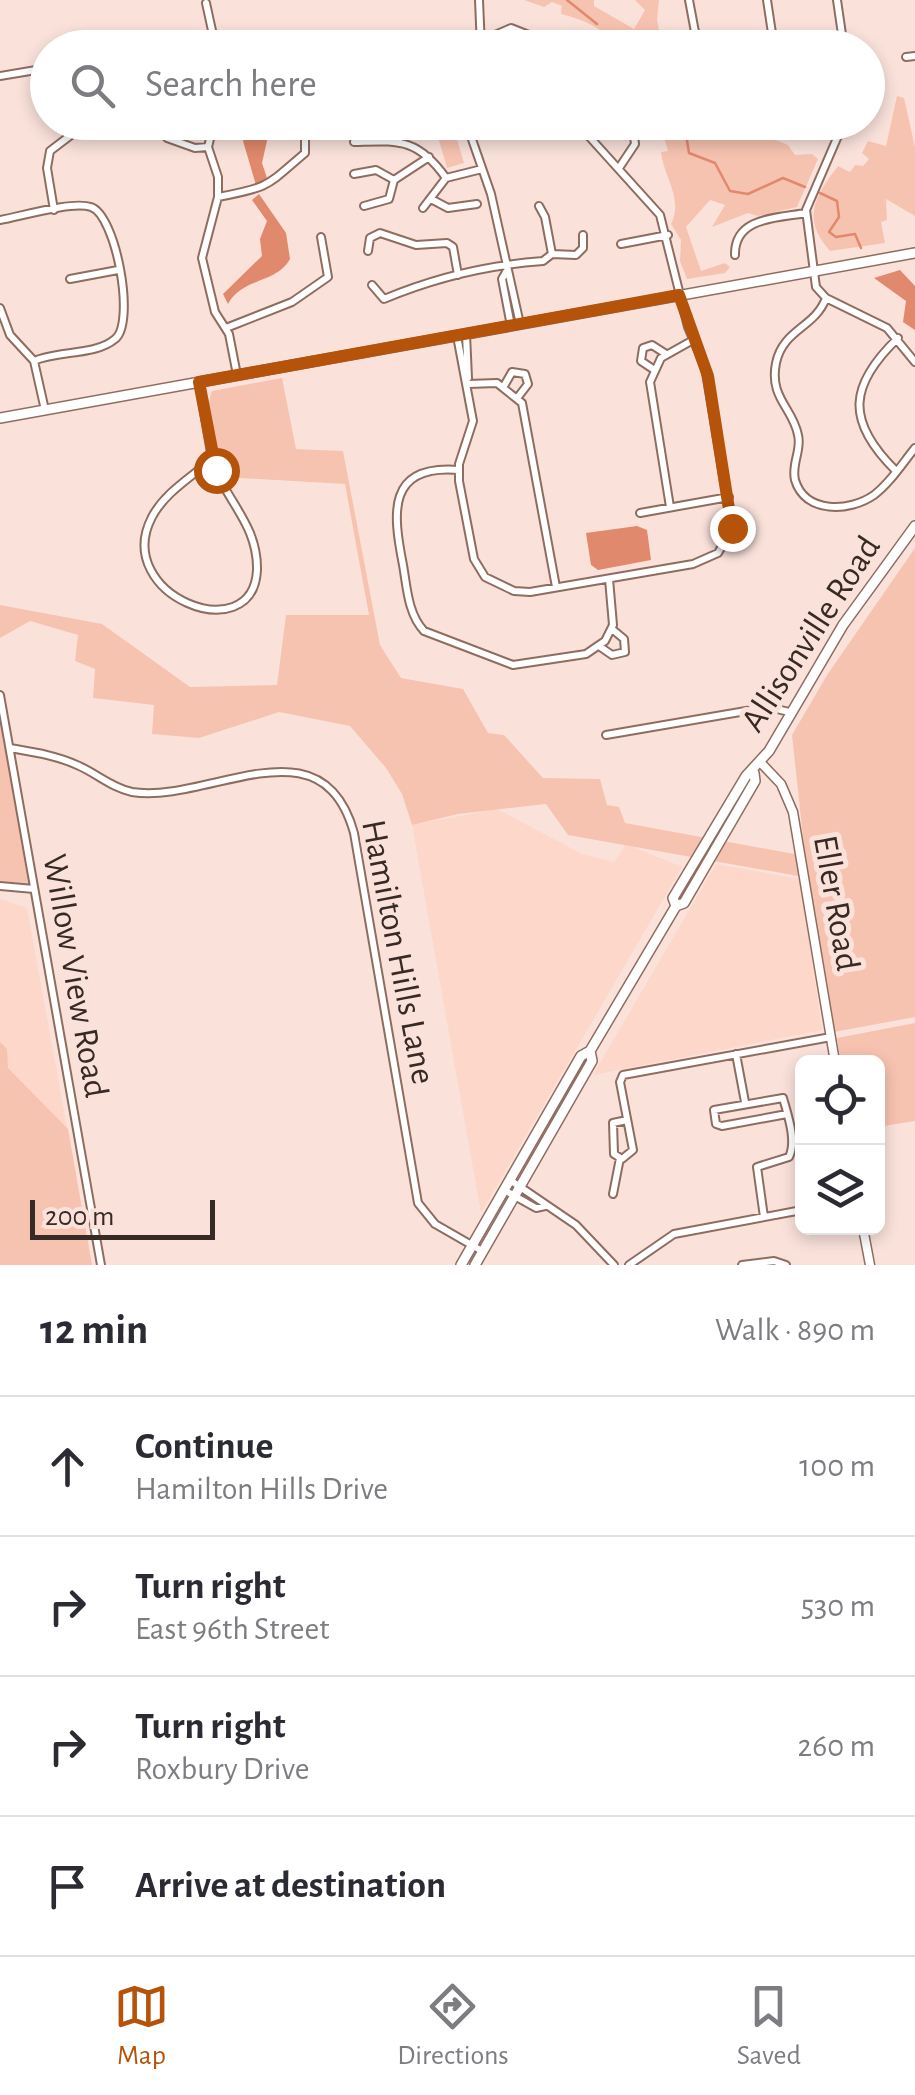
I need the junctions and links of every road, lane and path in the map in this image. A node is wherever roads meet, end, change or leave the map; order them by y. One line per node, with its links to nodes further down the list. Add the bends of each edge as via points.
1 (479, 0): 7 (street)
2 (689, 0): 8 (street)
3 (768, 0): 9 (street)
4 (837, 0): 10 (street)
5 (206, 3): 6 (street)
6 (212, 30)
7 (480, 30)
8 (695, 30)
9 (769, 30)
10 (842, 30)
11 (915, 56): 12 (street)
12 (906, 58)
13 (30, 71): 14 (street)
14 (0, 76)
15 (60, 140): 41 (street, via 48,156)
16 (173, 140): 28 (street)
17 (210, 140): 28 (street)
18 (305, 140): 35 (street, via 305,153 284,176 263,188)
19 (368, 140): 26 (street)
20 (389, 140): 27 (street)
21 (399, 140): 27 (street)
22 (472, 140): 31 (street)
23 (593, 140): 30 (street)
24 (634, 140): 30 (street)
25 (836, 140): 42 (street)
26 (354, 142)
27 (399, 143): 29 (street)
28 (208, 147): 35 (street)
29 (428, 157): 33 (street); 34 (street)
30 (619, 168): 45 (street, via 657,210)
31 (482, 169): 33 (street); 52 (street)
32 (354, 174): 34 (street, via 380,170)
33 (446, 178): 36 (street)
34 (394, 180): 38 (street, via 389,199)
35 (218, 197): 62 (street, via 202,258 214,312)
36 (431, 199): 37 (street, via 453,209); 40 (street)
37 (477, 204)
38 (364, 206)
39 (539, 206): 50 (street)
40 (423, 208)
41 (54, 210): 43 (street); 53 (street, via 87,206 102,213)
42 (806, 213): 51 (street, via 748,226); 54 (street)
43 (0, 220)
44 (583, 235): 50 (street, via 580,254)
45 (668, 235): 47 (street); 58 (street)
46 (321, 237): 62 (street, via 328,276 270,313)
47 (621, 244)
48 (368, 251): 55 (street, via 377,233 416,245 450,243)
49 (915, 253): 54 (main road)
50 (552, 254): 52 (street)
51 (736, 255)
52 (505, 268): 55 (street); 61 (street)
53 (118, 270): 56 (street); 67 (street, via 126,319 117,338)
54 (814, 271): 58 (main road); 59 (street)
55 (458, 275): 57 (street, via 387,298)
56 (70, 279)
57 (372, 285)
58 (679, 295): 61 (main road); 65 (street)
59 (826, 298): 64 (street); 80 (street, via 816,317 788,335 776,362 775,381 799,436 796,485 815,504 835,507 866,500)
60 (0, 308): 67 (street, via 10,335)
61 (516, 325): 63 (main road)
62 (226, 328): 70 (street)
63 (461, 335): 70 (main road); 71 (street)
64 (898, 338): 68 (street); 80 (street, via 866,372 860,409 863,426)
65 (694, 340): 66 (street); 81 (street, via 708,376)
66 (666, 354): 69 (street); 69 (street, via 652,344 643,348 641,361)
67 (34, 361): 75 (street)
68 (915, 362)
69 (653, 370): 82 (street, via 650,397)
70 (237, 375): 72 (main road)
71 (468, 381): 73 (street); 79 (street, via 472,421)
72 (199, 382): 75 (main road); 78 (street)
73 (504, 386): 74 (street); 74 (street, via 512,372 522,372 528,384)
74 (518, 397): 86 (street)
75 (46, 410): 76 (main road)
76 (0, 418)
77 (915, 448): 80 (street)
78 (212, 459): 78 (street, via 248,523 256,554 251,593 221,610 192,605 167,590 151,572 146,550 158,508)
79 (459, 470): 86 (street, via 474,559 486,578 514,591); 88 (street, via 420,475 396,498 394,520 414,618 424,632 522,665)
80 (896, 471)
81 (729, 497): 82 (street); 85 (street, via 732,528 718,553)
82 (670, 507): 83 (street)
83 (640, 513)
84 (915, 526): 90 (main road, Allisonville Road)
85 (609, 579): 86 (street); 87 (street)
86 (556, 588)
87 (612, 629): 88 (street); 88 (street, via 624,639 625,652 612,656)
88 (599, 646)
89 (0, 695): 92 (street, Willow View Road)
90 (789, 712): 91 (street, via 768,707); 93 (main road, Allisonville Road)
91 (606, 735)
92 (10, 748): 95 (street, Willow View Road); 108 (street, Hamilton Hills Lane, via 59,758 134,792 280,771 305,774 330,788 354,833 418,1203 435,1224)
93 (757, 768): 96 (street, Eller Road, via 781,784 793,812); 103 (main road, Allisonville Road, via 700,876 676,906 590,1052 592,1061)
94 (0, 886): 95 (street)
95 (34, 888): 110 (street, Willow View Road)
96 (831, 1036): 97 (street); 98 (street, Eller Road)
97 (736, 1054): 99 (street); 101 (street, via 623,1076)
98 (834, 1055)
99 (745, 1102): 100 (street, via 782,1097); 100 (street, via 717,1107 716,1124)
100 (787, 1114): 106 (street, via 792,1154 756,1167)
101 (627, 1120): 102 (street, via 633,1150); 102 (street, via 610,1129)
102 (620, 1158): 104 (street)
103 (512, 1188): 108 (main road, Allisonville Road); 109 (main road, Allisonville Road); 113 (street, via 536,1208 576,1225)
104 (613, 1194)
105 (795, 1211): 106 (street)
106 (764, 1217): 114 (street, via 674,1234)
107 (864, 1235): 117 (street)
108 (472, 1246): 109 (street, Hamilton Hills Lane); 111 (main road, Allisonville Road)
109 (482, 1251): 112 (main road, Allisonville Road)
110 (101, 1265)
111 (461, 1265)
112 (474, 1265)
113 (614, 1265)
114 (629, 1265)
115 (742, 1265): 116 (street)
116 (786, 1265)
117 (870, 1265)

